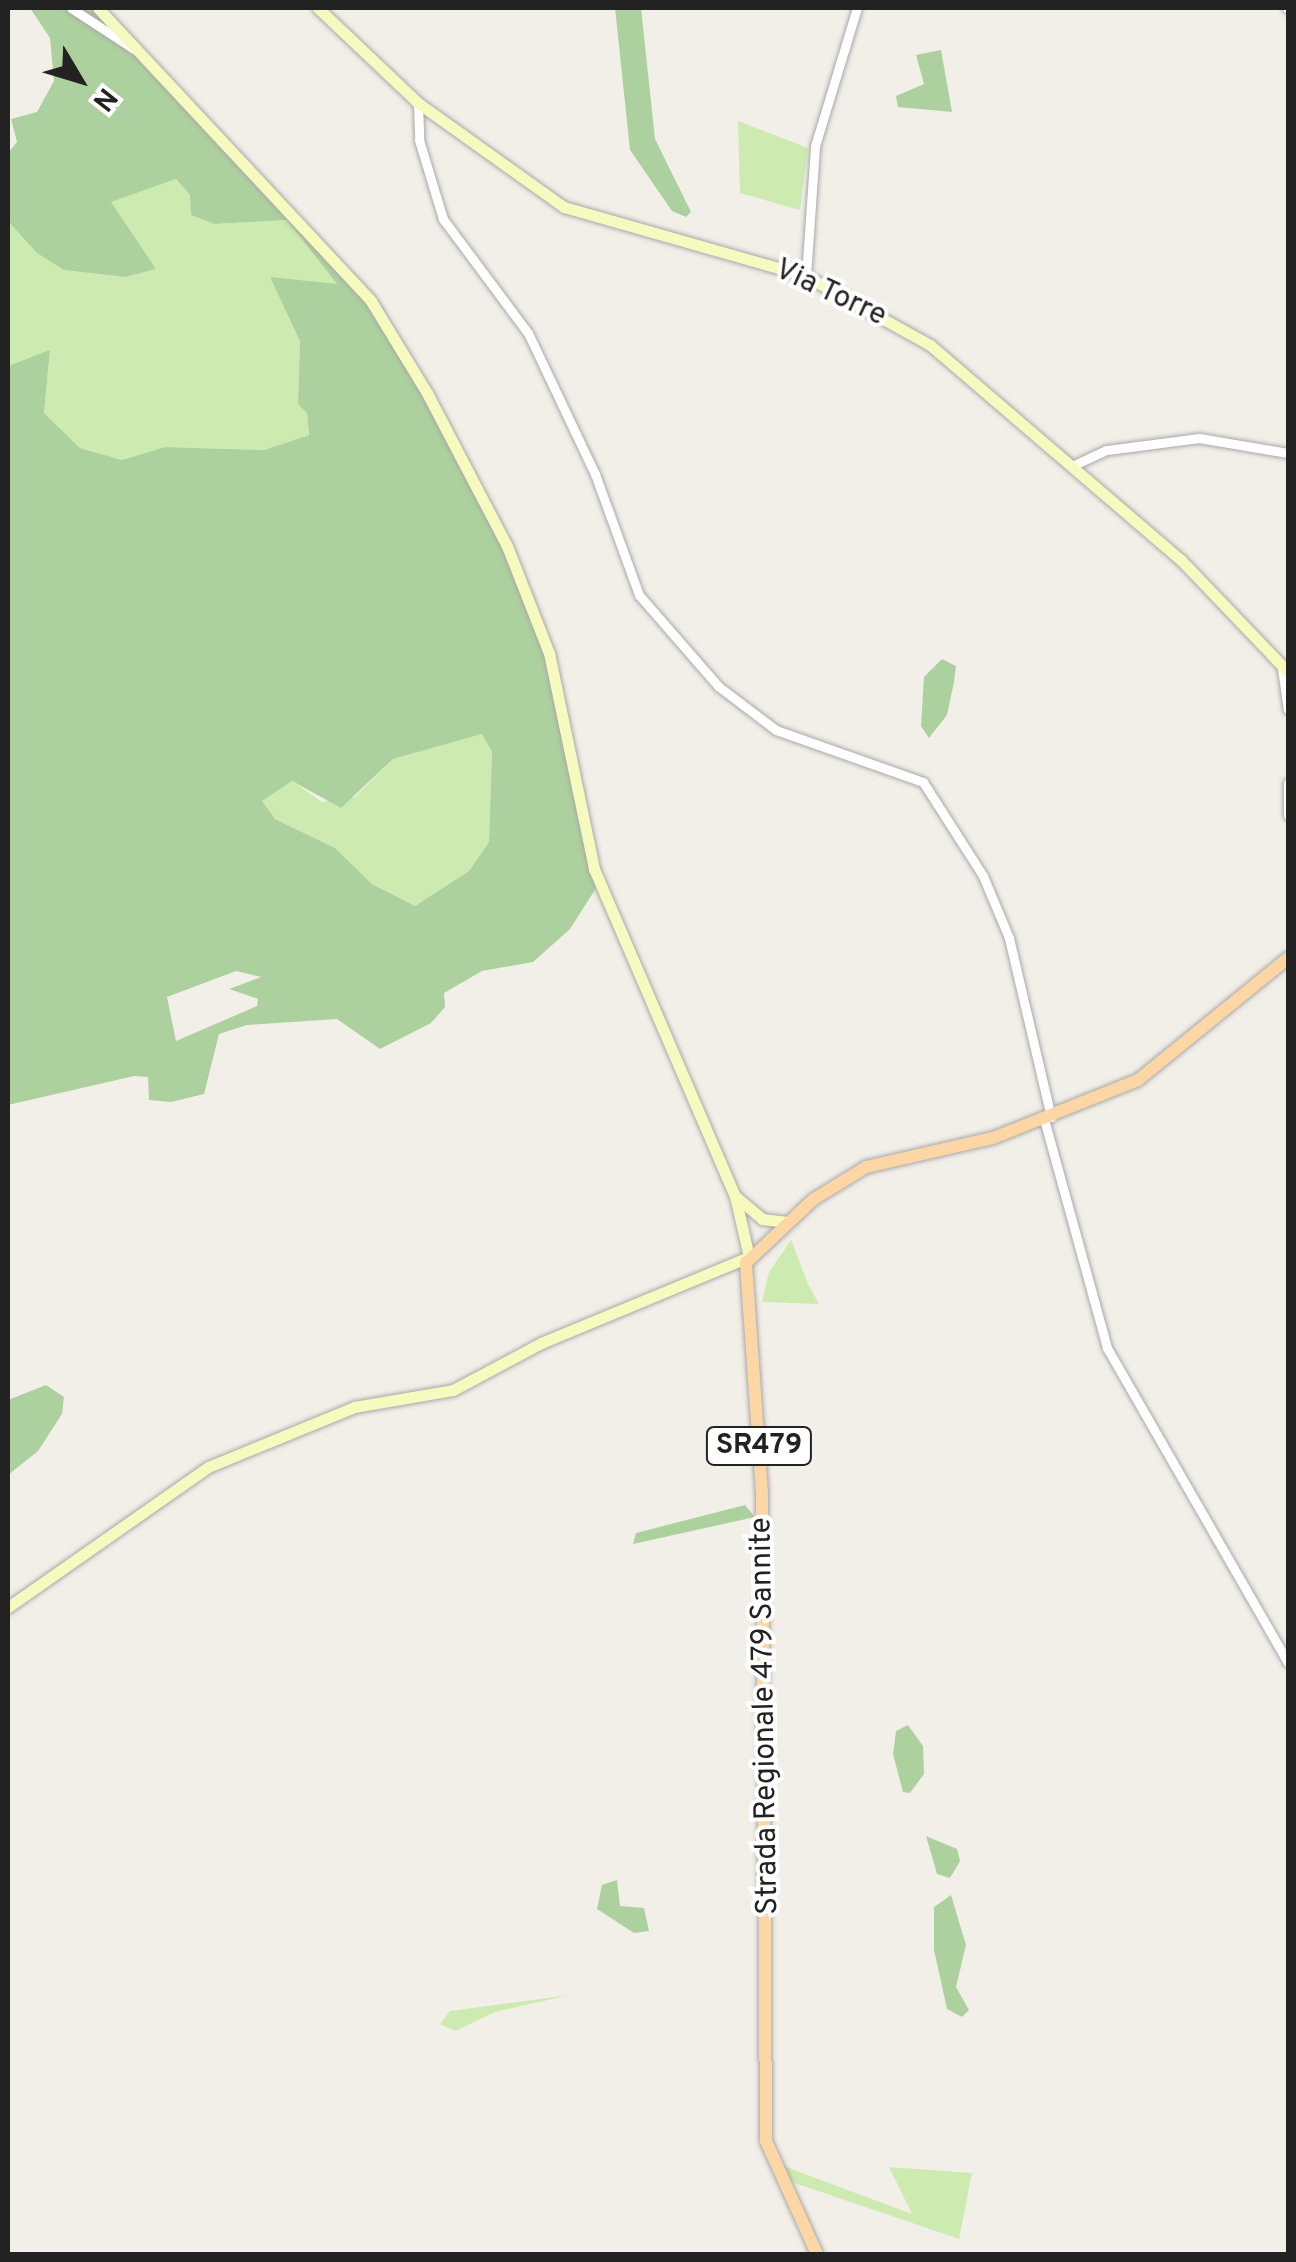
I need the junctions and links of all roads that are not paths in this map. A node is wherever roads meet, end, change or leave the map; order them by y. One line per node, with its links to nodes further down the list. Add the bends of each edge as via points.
1 (70, 8): 5 (street)
2 (98, 8): 5 (main road)
3 (318, 8): 6 (main road, Via Torre)
4 (857, 8): 7 (street, via 815,146)
5 (136, 46): 16 (main road, via 371,301 472,475 549,653 594,868)
6 (418, 103): 7 (main road, Via Torre, via 564,207); 15 (street, via 417,130 438,209 528,333 594,474 639,595 718,686 776,730 923,782 983,876 1018,963)
7 (806, 276): 9 (main road, Via Torre, via 959,366)
8 (1288, 453): 9 (street, via 1199,438 1106,450)
9 (1072, 466): 10 (main road, Via Torre, via 1181,560)
10 (1285, 670): 11 (street)
11 (1288, 710)
12 (1288, 784): 13 (street)
13 (1288, 816)
14 (1288, 958): 15 (main road, via 1152,1072)
15 (1047, 1118): 17 (main road, via 866,1167); 20 (street, via 1107,1348)
16 (735, 1196): 17 (main road, via 762,1219); 18 (main road)
17 (785, 1222): 18 (main road)
18 (749, 1257): 19 (main road, via 541,1343 453,1390 354,1407 208,1467); 21 (main road, Strada Regionale 479 Sannite / SR479, via 764,1570 766,2141)
19 (8, 1607)
20 (1288, 1663)
21 (817, 2254)

